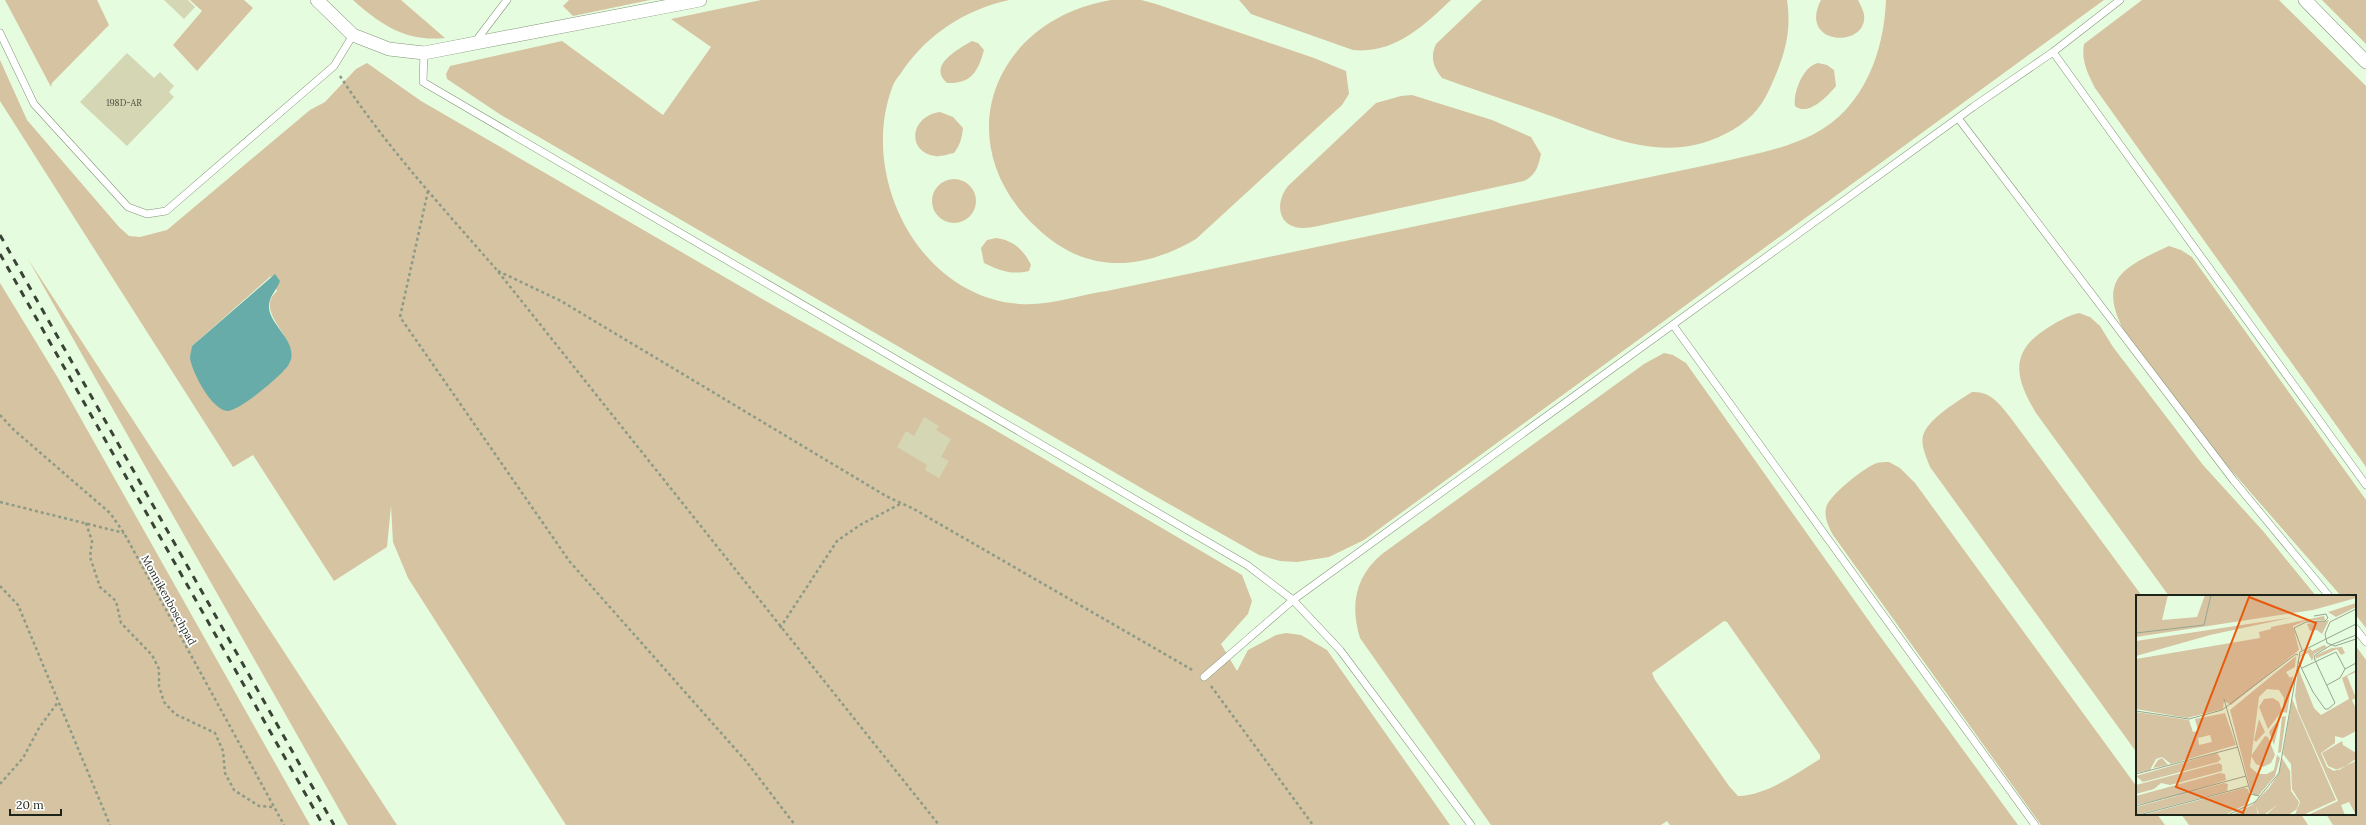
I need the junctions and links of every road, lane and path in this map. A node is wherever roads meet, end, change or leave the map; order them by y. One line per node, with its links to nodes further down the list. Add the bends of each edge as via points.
1 (317, 0): 7 (street)
2 (507, 0): 8 (lane)
3 (700, 0): 8 (street)
4 (2120, 0): 9 (lane)
5 (2305, 0): 11 (street)
6 (0, 33): 12 (lane, via 34,104 128,207 147,214 166,211)
7 (353, 35): 10 (street, via 389,49); 12 (lane)
8 (475, 42): 10 (street)
9 (2053, 52): 13 (lane); 18 (lane)
10 (424, 53): 25 (lane, via 423,82 1247,565)
11 (2366, 62)
12 (334, 66): 14 (path, via 357,102)
13 (1958, 118): 16 (lane); 24 (lane, via 2234,481)
14 (428, 191): 15 (path); 35 (path, via 400,317 570,562 746,761)
15 (498, 271): 20 (path, via 561,301 886,496); 26 (path)
16 (1673, 326): 25 (lane); 39 (lane)
17 (0, 415): 22 (path, Monnikenboschpad, via 110,513)
18 (2366, 485)
19 (0, 502): 21 (path)
20 (902, 503): 26 (path, via 860,525 837,541); 29 (path)
21 (86, 523): 22 (path); 32 (path, via 92,540 90,557 100,587 116,601 121,623 152,655 159,669 159,686 164,702 175,714 215,733 223,751 225,773 234,790 259,806)
22 (124, 533): 32 (path, Monnikenboschpad)
23 (0, 586): 30 (path, via 18,605)
24 (2328, 595)
25 (1293, 600): 29 (lane); 38 (lane, via 1340,650)
26 (780, 628): 36 (path)
27 (2356, 629): 28 (lane)
28 (2366, 642)
29 (1204, 677): 37 (path)
30 (58, 702): 31 (path, via 39,728 23,758); 33 (path)
31 (0, 784)
32 (274, 806): 34 (path, Monnikenboschpad)
33 (110, 825)
34 (284, 825)
35 (794, 825)
36 (939, 825)
37 (1314, 825)
38 (1471, 825)
39 (2035, 825)

